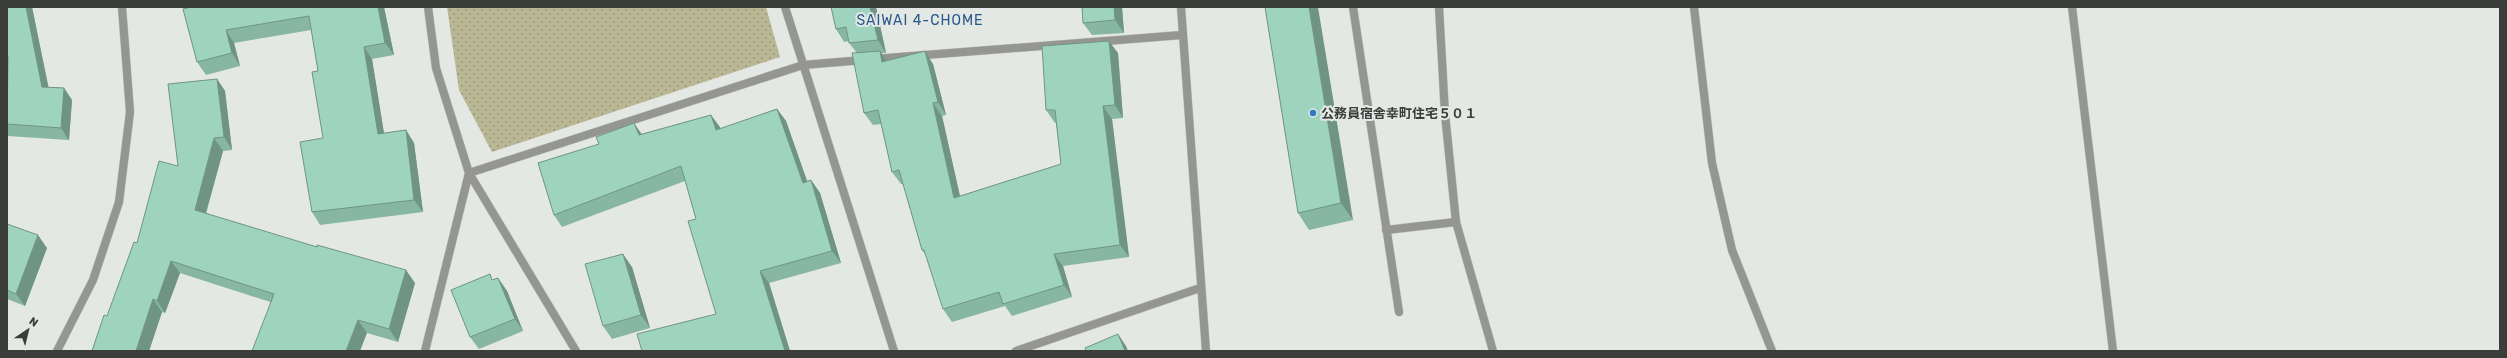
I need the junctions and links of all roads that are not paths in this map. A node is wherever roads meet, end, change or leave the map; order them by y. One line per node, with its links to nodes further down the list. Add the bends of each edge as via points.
1 (122, 7): 16 (street, via 130,112 118,202 93,280)
2 (428, 7): 11 (street, via 436,68)
3 (785, 7): 10 (street)
4 (1181, 7): 9 (street)
5 (1353, 7): 13 (street)
6 (1439, 7): 12 (street, via 1445,114)
7 (1694, 7): 23 (street, via 1712,163 1732,250)
8 (2072, 7): 24 (street)
9 (1182, 35): 10 (street); 14 (street)
10 (803, 65): 11 (street); 19 (street)
11 (468, 173): 17 (street); 18 (street)
12 (1456, 222): 13 (street); 22 (street)
13 (1386, 230): 15 (street)
14 (1200, 288): 20 (street); 21 (street)
15 (1398, 312)
16 (57, 351)
17 (425, 351)
18 (576, 351)
19 (894, 351)
20 (1016, 351)
21 (1206, 351)
22 (1493, 351)
23 (1772, 351)
24 (2113, 351)

